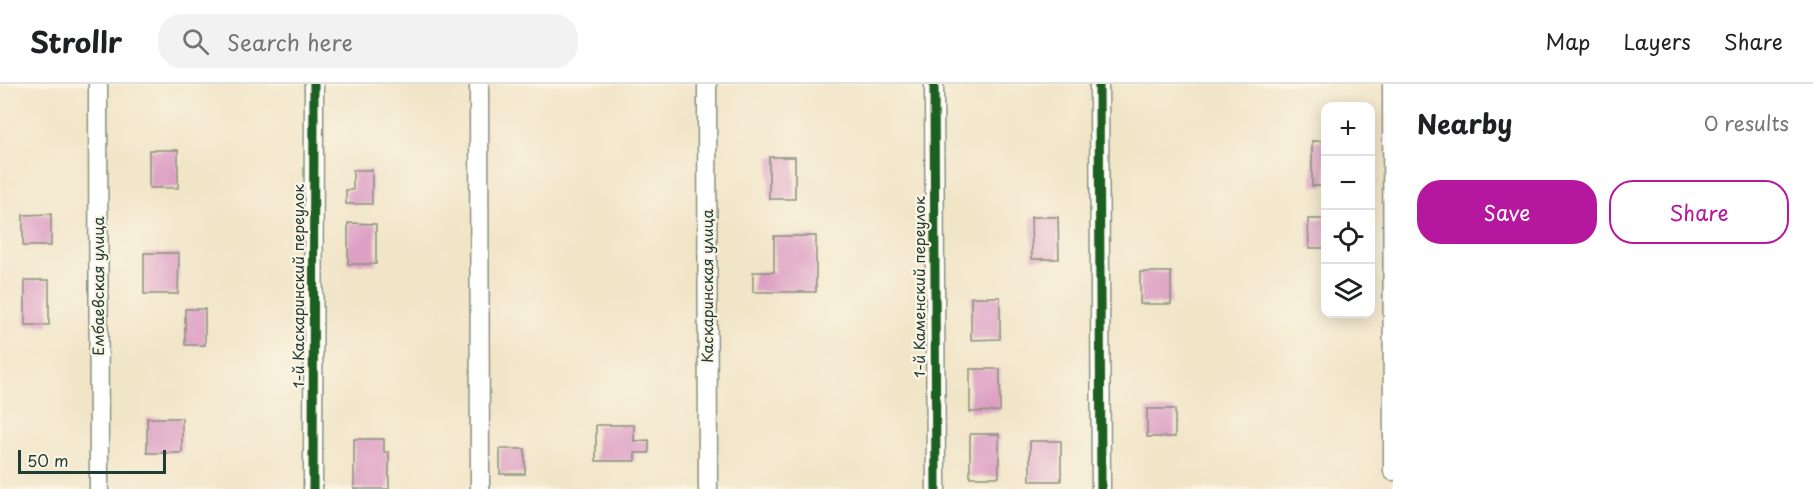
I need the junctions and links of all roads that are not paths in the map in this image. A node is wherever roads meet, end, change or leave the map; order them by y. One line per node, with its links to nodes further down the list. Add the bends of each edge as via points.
1 (98, 84): 9 (street, Ембаевская улица)
2 (314, 84): 10 (street, 1-й Каскаринский переулок)
3 (479, 84): 11 (street)
4 (707, 84): 12 (street, Каскаринская улица)
5 (934, 84): 13 (street, 1-й Каменский переулок)
6 (1099, 84): 14 (street)
7 (1392, 84): 8 (street)
8 (1393, 471)
9 (99, 489)
10 (313, 489)
11 (480, 489)
12 (708, 489)
13 (936, 489)
14 (1101, 489)

